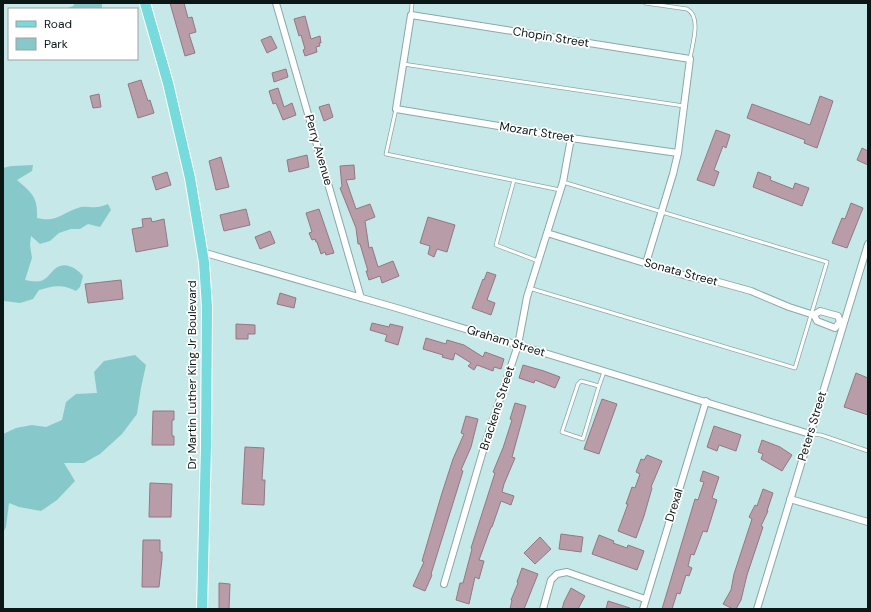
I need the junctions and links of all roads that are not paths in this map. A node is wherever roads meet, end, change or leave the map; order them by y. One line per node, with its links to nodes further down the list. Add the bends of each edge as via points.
1 (145, 3): 18 (main road, Dr Martin Luther King Jr Boulevard, via 170,90 191,185)
2 (276, 3): 22 (street, Perry Avenue)
3 (412, 3): 5 (lane)
4 (645, 3): 6 (lane, via 691,11 696,21)
5 (411, 14): 6 (street, Chopin Street); 7 (street)
6 (690, 59): 8 (street)
7 (403, 64): 8 (lane); 9 (street)
8 (684, 106): 11 (street)
9 (396, 109): 10 (street, Mozart Street); 12 (lane, via 386,154)
10 (571, 138): 11 (street, Mozart Street); 13 (street, Brackens Street)
11 (678, 153): 15 (street)
12 (514, 180): 14 (lane); 19 (lane, via 496,245)
13 (563, 182): 14 (street, Brackens Street); 15 (lane)
14 (560, 190): 16 (street, Brackens Street)
15 (662, 212): 20 (street); 23 (lane, via 827,262)
16 (547, 233): 19 (street, Brackens Street); 20 (street, Sonata Street)
17 (868, 244): 24 (street, Peters Street)
18 (202, 252): 22 (street, Graham Street); 35 (main road, Dr Martin Luther King Jr Boulevard, via 207,307)
19 (538, 261): 21 (street, Brackens Street)
20 (646, 263): 23 (street, Sonata Street, via 690,277 751,291)
21 (529, 288): 23 (lane, via 795,368); 25 (street, Brackens Street)
22 (362, 298): 25 (street, Graham Street)
23 (813, 315): 24 (street, Sonata Street, via 820,311 838,316); 24 (street, Sonata Street, via 817,321 836,328)
24 (842, 323): 29 (street, Peters Street)
25 (518, 345): 26 (street, Graham Street); 33 (street, Brackens Street, via 485,444)
26 (605, 370): 27 (lane); 28 (street, Graham Street)
27 (599, 386): 27 (lane, via 581,381 578,384 562,432 583,439)
28 (706, 401): 29 (street, Graham Street); 34 (street, Drexal)
29 (810, 434): 30 (lane, via 821,435); 31 (street, Peters Street)
30 (868, 451)
31 (790, 499): 32 (street); 38 (street, Peters Street)
32 (868, 522)
33 (444, 584)
34 (645, 599): 36 (street, via 567,572 557,574 551,580); 37 (street, Drexal)
35 (202, 609)
36 (543, 609)
37 (643, 609)
38 (757, 609)

